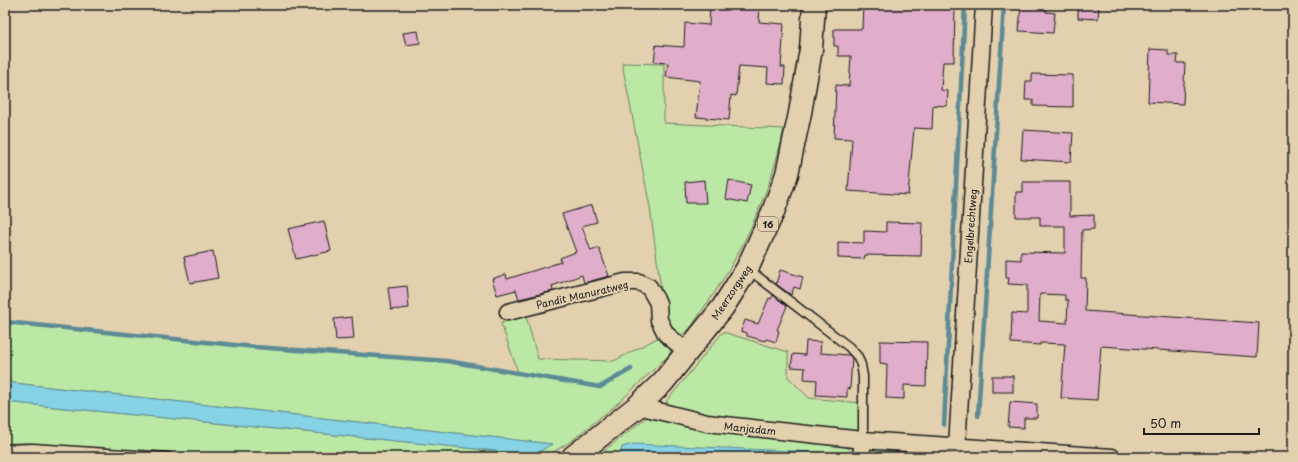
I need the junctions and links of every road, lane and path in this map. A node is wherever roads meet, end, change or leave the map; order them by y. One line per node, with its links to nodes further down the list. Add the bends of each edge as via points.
1 (814, 5): 3 (main road, Meerzorgweg / 16, via 811,49 787,174)
2 (984, 5): 7 (street, Engelbrechtweg)
3 (747, 269): 5 (main road, Meerzorgweg / 16, via 723,307); 9 (lane, via 858,356 863,376)
4 (508, 312): 5 (street, Pandit Manuratweg, via 625,282 638,282 649,287 658,303 659,320 666,334)
5 (686, 352): 6 (main road, Meerzorgweg / 16, via 663,382)
6 (638, 406): 9 (street, Manjadam, via 706,423); 11 (main road, Meerzorgweg / 16)
7 (957, 446): 9 (street, Manjadam); 12 (street, Manjadam)
8 (5, 449): 10 (lane, via 33,448)
9 (862, 449)
10 (168, 457)
11 (573, 457)
12 (1112, 457)

